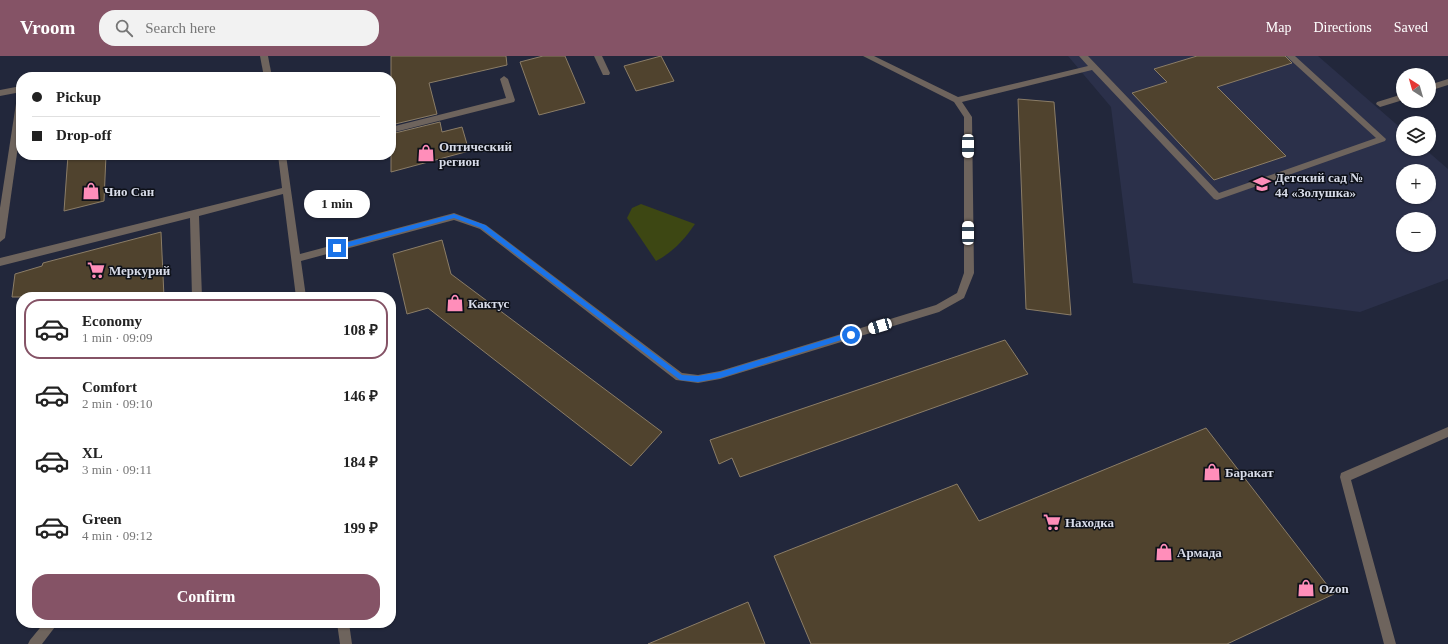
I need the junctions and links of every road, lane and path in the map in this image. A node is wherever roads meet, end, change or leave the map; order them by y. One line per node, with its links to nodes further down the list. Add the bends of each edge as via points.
1 (264, 56): 7 (street)
2 (598, 56): 8 (street)
3 (867, 56): 15 (street)
4 (1083, 56): 6 (street)
5 (1290, 56): 6 (street, via 1382,139 1217,197)
6 (1093, 67): 15 (street)
7 (267, 72)
8 (606, 72)
9 (504, 79): 18 (street, via 511,100)
10 (1448, 82): 11 (street)
11 (1436, 86)
12 (16, 89): 13 (street)
13 (0, 93)
14 (1396, 98): 16 (street)
15 (957, 100): 24 (street, via 968,116 969,273 962,295 939,308 720,375 698,379 680,378 483,227 454,216)
16 (1380, 104)
17 (16, 126): 21 (street)
18 (396, 129)
19 (284, 160): 20 (street)
20 (287, 190): 22 (street); 24 (street)
21 (2, 206): 23 (street)
22 (194, 213): 25 (street); 26 (street)
23 (0, 238)
24 (296, 259): 27 (street)
25 (0, 262)
26 (197, 292)
27 (300, 292)
28 (1448, 432): 33 (street, via 1346,477)
29 (48, 628): 31 (street)
30 (344, 628): 32 (street)
31 (34, 644)
32 (346, 644)
33 (1390, 644)

